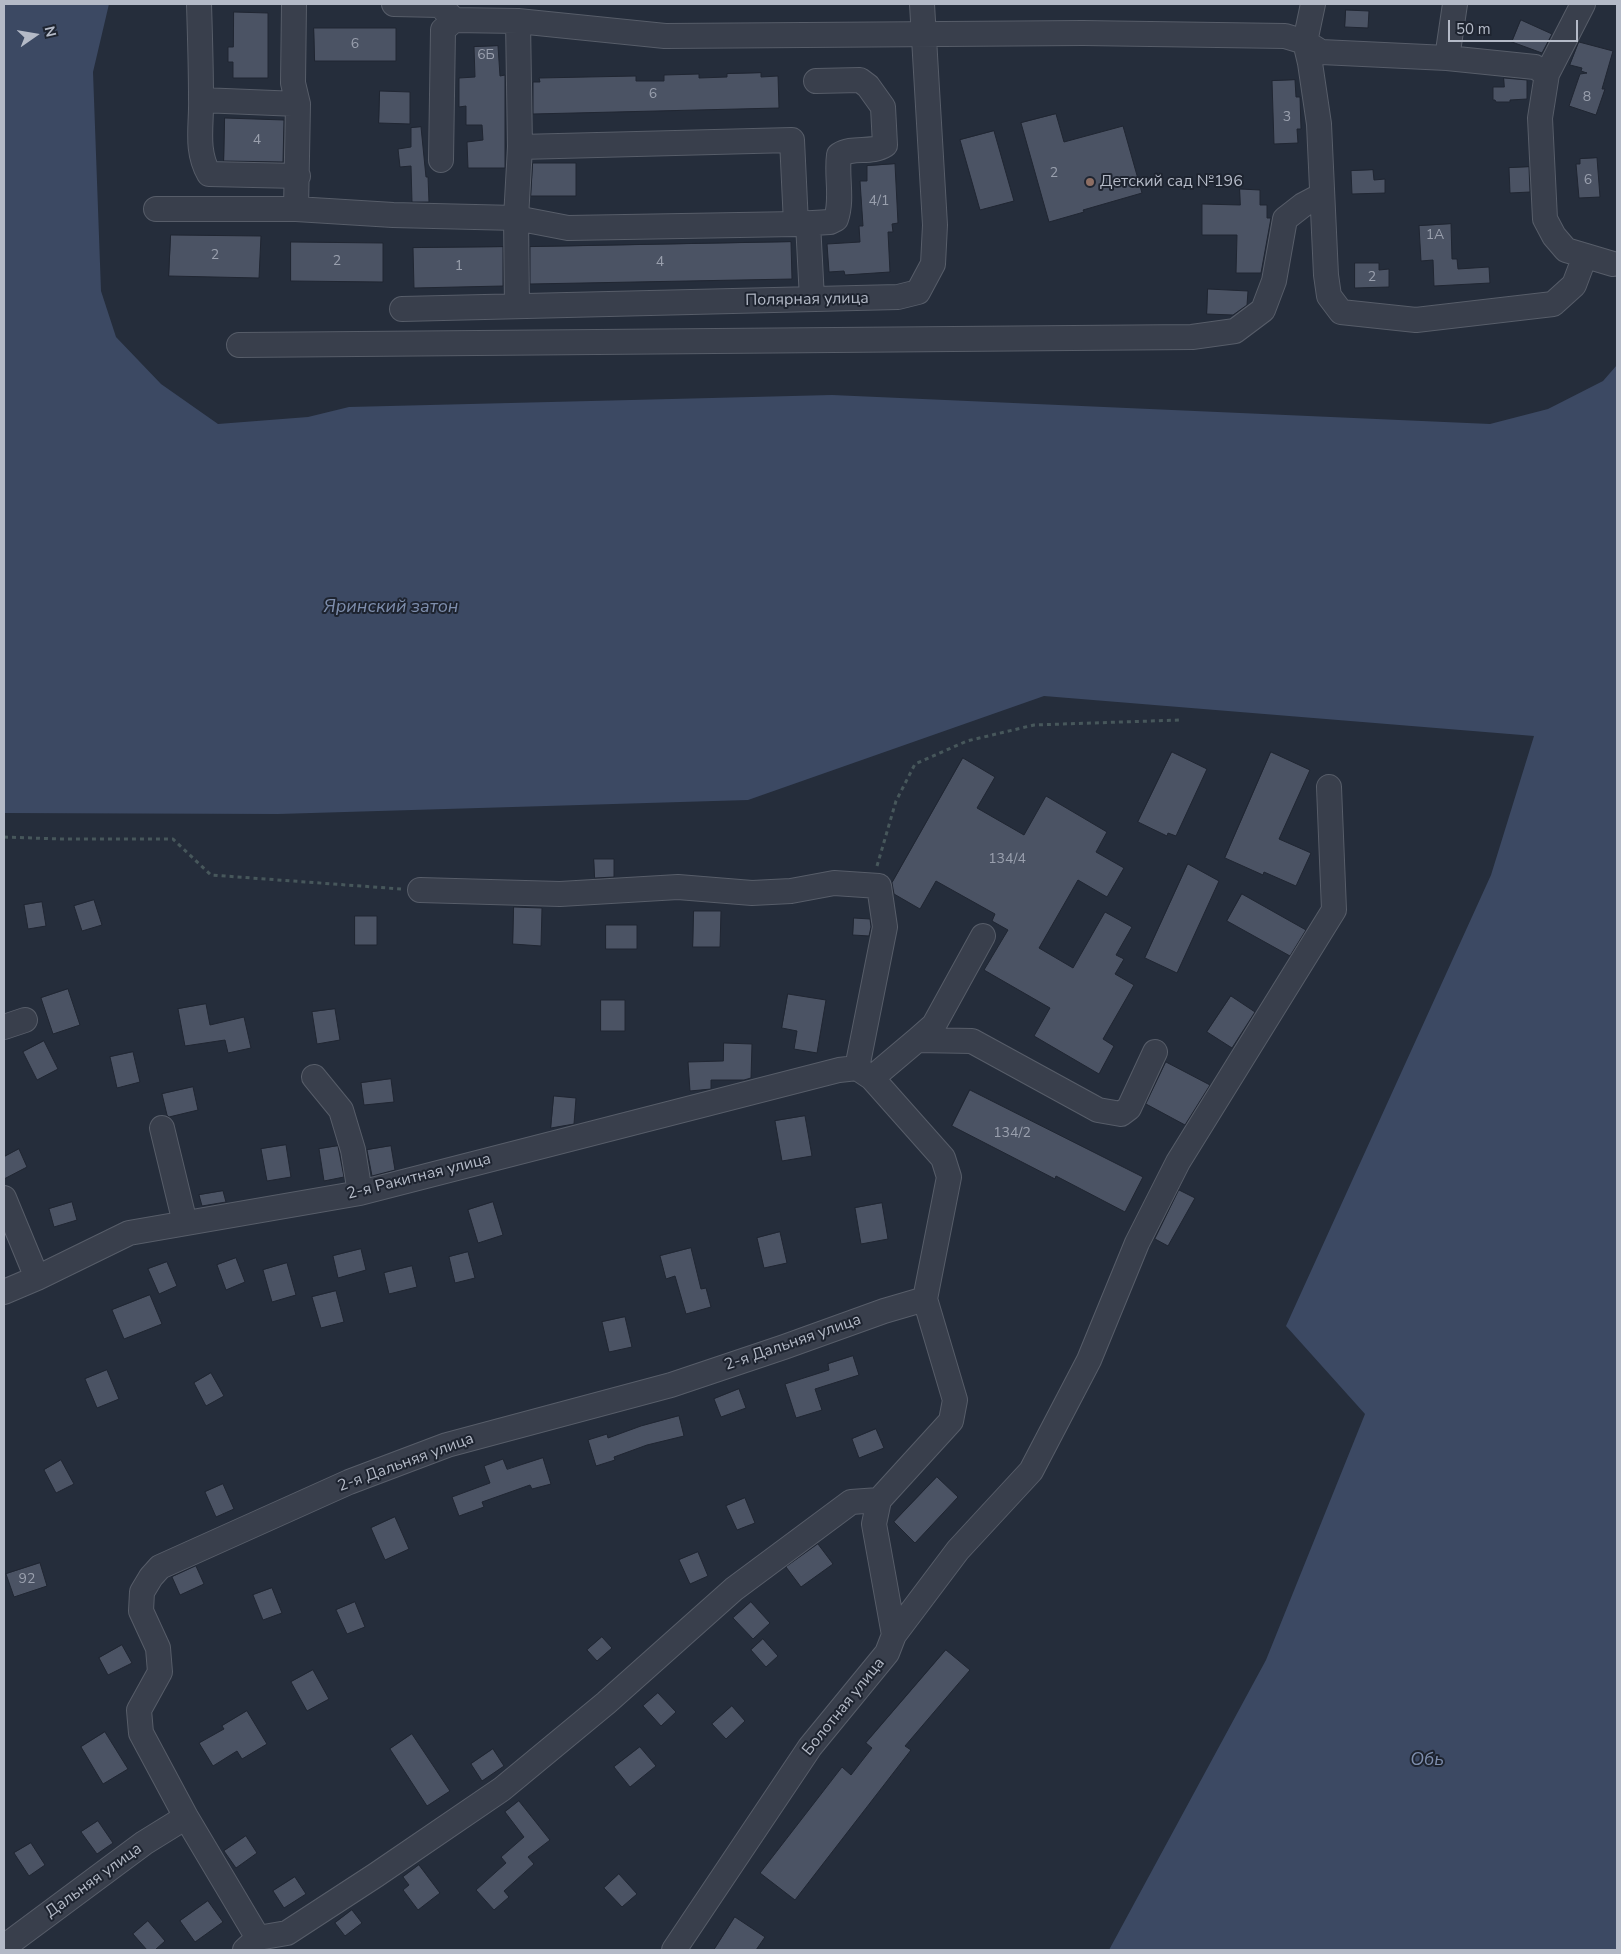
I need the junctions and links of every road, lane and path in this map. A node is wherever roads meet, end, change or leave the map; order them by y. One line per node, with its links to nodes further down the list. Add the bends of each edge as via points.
1 (199, 4): 15 (street)
2 (294, 4): 16 (street, via 293,83)
3 (394, 4): 9 (street, via 440,4)
4 (922, 4): 10 (street, Полярная улица)
5 (1314, 4): 11 (street)
6 (1455, 4): 12 (street)
7 (1583, 4): 13 (street)
8 (531, 16): 9 (street); 10 (street, via 665,36); 17 (street)
9 (454, 20): 18 (street, via 443,30)
10 (923, 34): 11 (street, via 1084,32 1285,36); 27 (street, Полярная улица, via 935,226 933,264 918,292 898,297)
11 (1305, 42): 12 (street, via 1322,52); 20 (street, via 1319,124)
12 (1447, 58): 13 (street, via 1535,67)
13 (1547, 74): 25 (street, via 1540,118 1544,219 1566,250)
14 (816, 82): 24 (street, via 860,80 868,86 883,107 885,145 879,149 846,151 839,155 839,212 836,219)
15 (201, 100): 16 (street); 19 (street, via 200,150 209,174)
16 (298, 104): 19 (street)
17 (520, 147): 23 (street); 24 (street, via 792,140)
18 (441, 160)
19 (298, 176): 22 (street)
20 (1322, 195): 25 (street, via 1329,296 1340,312 1416,320 1553,304 1574,285); 30 (street, via 1303,204 1285,219 1274,281 1263,310 1235,331 1192,338)
21 (156, 209): 22 (street)
22 (296, 209): 23 (street, via 394,216)
23 (516, 218): 24 (street, via 568,228); 28 (street)
24 (802, 224): 27 (street)
25 (1586, 256): 26 (street)
26 (1612, 264)
27 (812, 300): 28 (street, Полярная улица)
28 (517, 306): 29 (street, Полярная улица)
29 (402, 309)
30 (239, 345)
31 (1180, 720): 34 (path, via 1034,725 967,742 915,764 896,801 877,863)
32 (1329, 787): 49 (street, Болотная улица, via 1334,910 1178,1162 1137,1243 1089,1360 1031,1471 958,1550)
33 (4, 837): 35 (path, via 173,839 212,875)
34 (879, 886): 35 (street, via 834,883 791,891 752,893 678,887 560,894); 39 (street, via 885,927)
35 (420, 890)
36 (984, 936): 37 (street, via 934,1025)
37 (917, 1040): 38 (street, via 972,1041 1098,1110 1120,1114 1129,1108); 39 (street)
38 (1155, 1052)
39 (856, 1072): 42 (street, 2-я Ракитная улица); 47 (street, via 943,1158 949,1176)
40 (314, 1077): 42 (street, via 341,1110 353,1150)
41 (162, 1128): 44 (street)
42 (360, 1194): 44 (street, 2-я Ракитная улица)
43 (4, 1198): 45 (street)
44 (185, 1223): 45 (street, 2-я Ракитная улица, via 129,1233)
45 (37, 1278): 46 (street, 2-я Ракитная улица)
46 (4, 1292)
47 (925, 1299): 48 (street, via 955,1400 951,1421); 50 (street, 2-я Дальняя улица, via 671,1385 447,1445 349,1482 160,1567 142,1592 142,1611 158,1648 160,1672 139,1710 141,1733)
48 (879, 1500): 49 (street, via 874,1524); 51 (street, via 851,1502 734,1589 606,1703 502,1789 287,1933)
49 (894, 1635): 53 (street, Болотная улица, via 887,1653 810,1747)
50 (186, 1817): 51 (street, 2-я Дальняя улица); 52 (street, Дальняя улица, via 144,1843)
51 (252, 1944)
52 (4, 1947)
53 (674, 1950)

